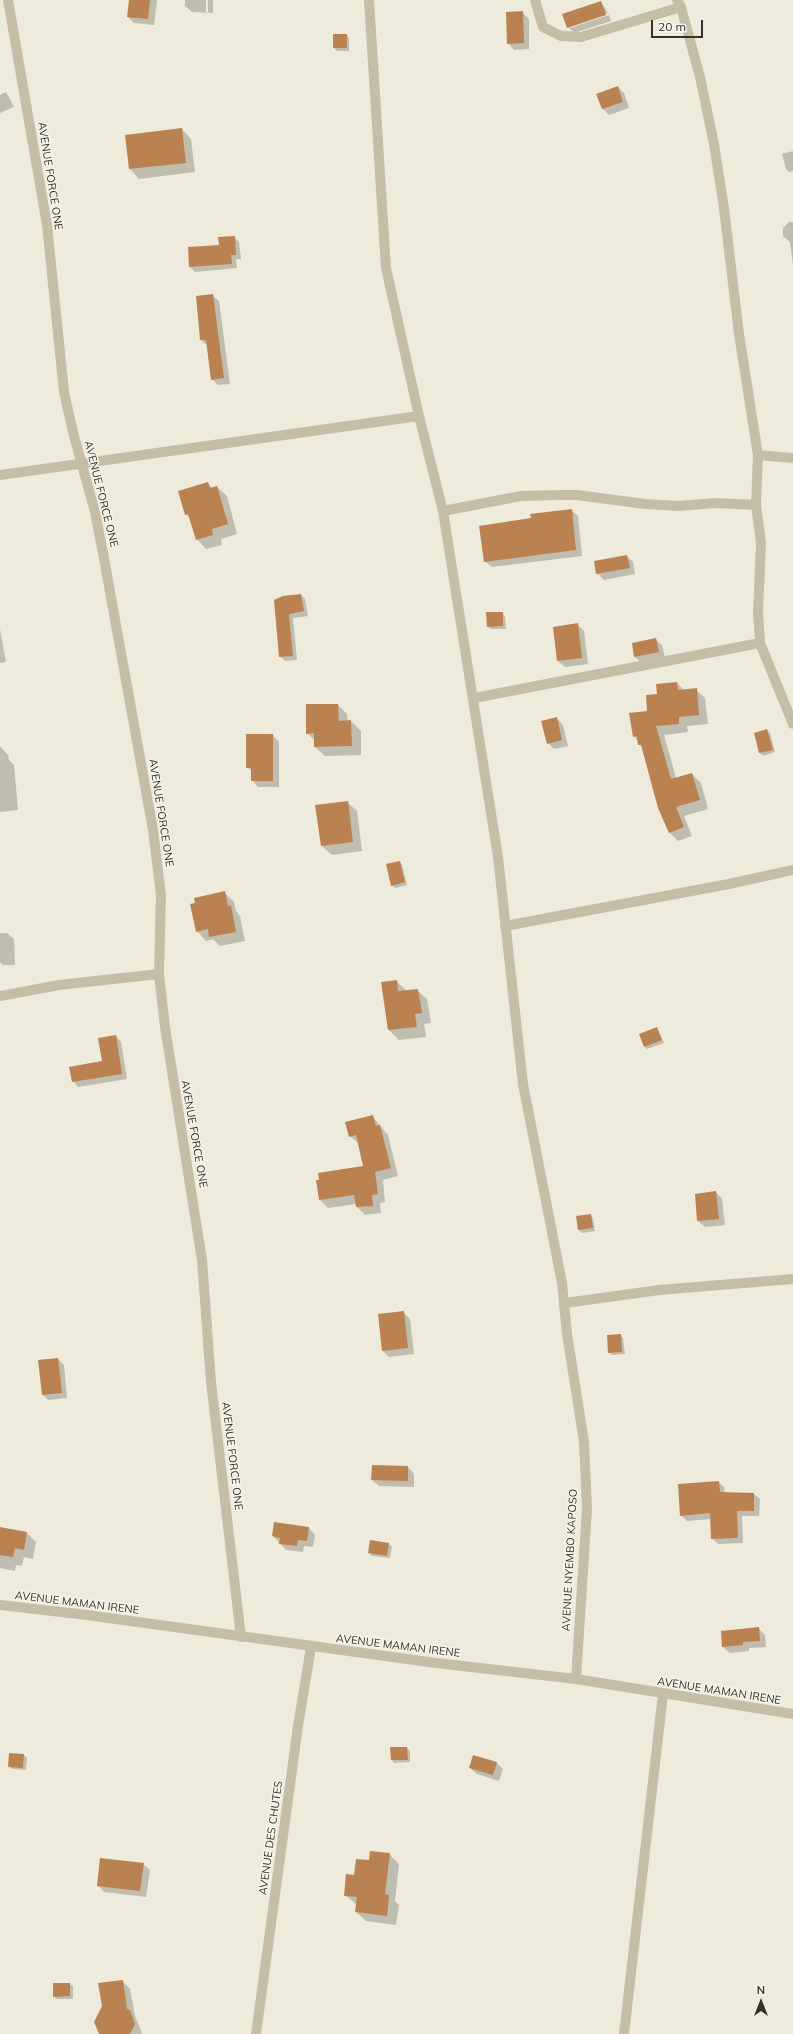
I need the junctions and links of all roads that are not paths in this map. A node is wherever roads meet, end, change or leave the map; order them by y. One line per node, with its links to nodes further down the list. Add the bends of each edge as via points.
1 (8, 0): 8 (street, AVENUE FORCE ONE, via 47,225 64,392)
2 (369, 0): 5 (street, AVENUE NYEMBO KAPOSO, via 386,268)
3 (535, 0): 4 (street, via 543,27 561,36 581,37)
4 (679, 4): 6 (street, via 700,77 714,144)
5 (419, 416): 8 (street); 11 (street, AVENUE NYEMBO KAPOSO)
6 (758, 456): 7 (street); 10 (street)
7 (793, 458)
8 (82, 462): 9 (street); 17 (street, AVENUE FORCE ONE, via 103,553 153,830 161,895)
9 (0, 475)
10 (756, 504): 11 (street, via 715,503 678,506 560,495 521,496); 12 (street, via 761,543 758,612)
11 (443, 510): 13 (street, AVENUE NYEMBO KAPOSO)
12 (760, 643): 13 (street); 14 (street)
13 (474, 698): 16 (street, AVENUE NYEMBO KAPOSO, via 498,857)
14 (793, 724)
15 (793, 870): 16 (street)
16 (505, 926): 20 (street, AVENUE NYEMBO KAPOSO, via 523,1084 546,1192)
17 (159, 974): 18 (street, via 59,985); 22 (street, AVENUE FORCE ONE, via 178,1120 202,1260 211,1382)
18 (0, 996)
19 (793, 1278): 20 (street, via 659,1290)
20 (565, 1303): 24 (street, AVENUE NYEMBO KAPOSO, via 584,1442 587,1508)
21 (0, 1605): 22 (street, AVENUE MAMAN IRENE)
22 (241, 1637): 23 (street, AVENUE MAMAN IRENE)
23 (311, 1646): 24 (street, AVENUE MAMAN IRENE); 27 (street, AVENUE DES CHUTES)
24 (576, 1679): 25 (street, AVENUE MAMAN IRENE)
25 (663, 1694): 26 (street, AVENUE MAMAN IRENE); 28 (street)
26 (793, 1714)
27 (256, 2034)
28 (624, 2034)

